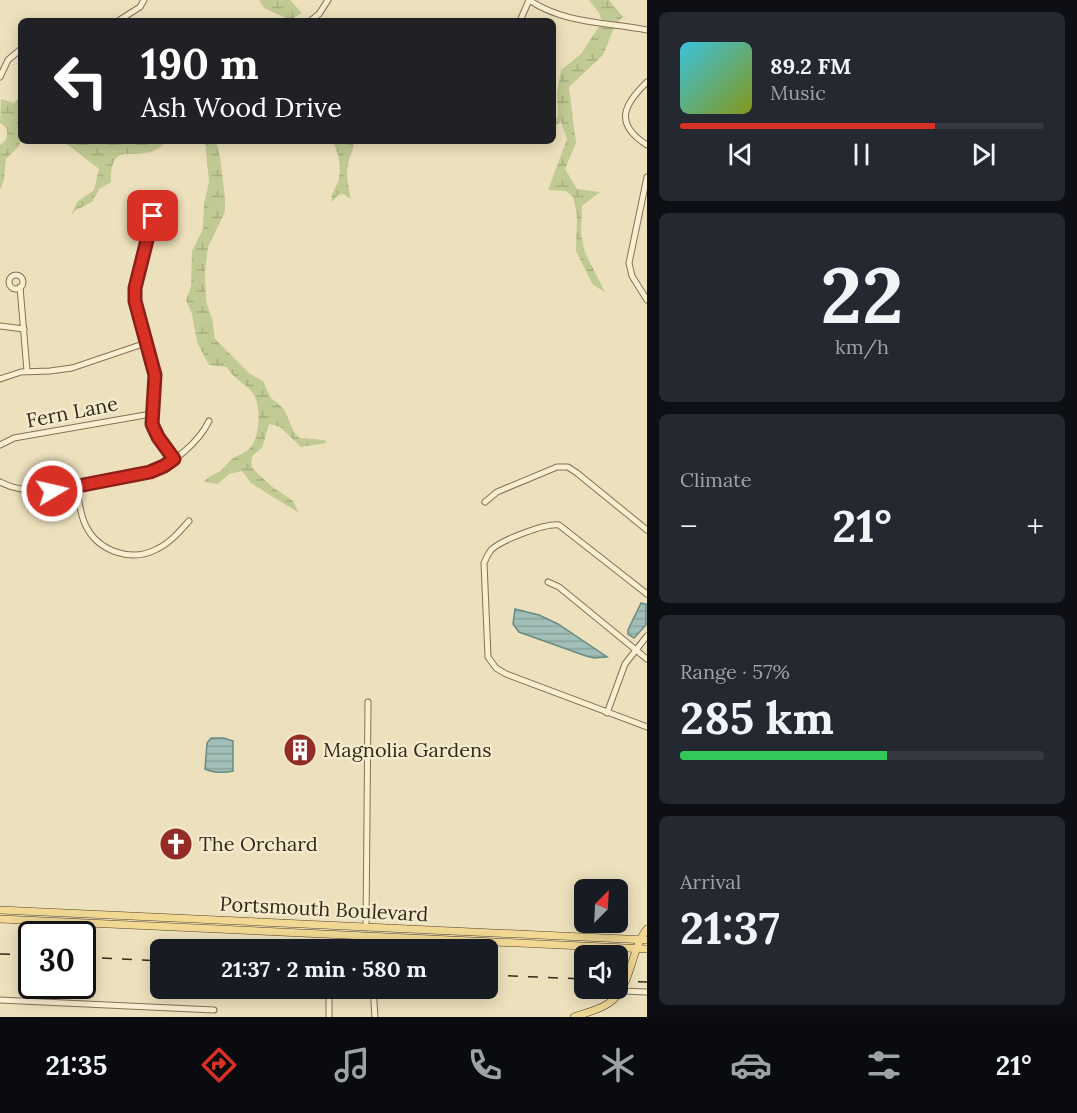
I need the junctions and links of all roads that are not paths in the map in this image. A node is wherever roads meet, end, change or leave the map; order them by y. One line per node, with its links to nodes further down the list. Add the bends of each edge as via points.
1 (144, 0): 4 (street)
2 (328, 0): 5 (street)
3 (529, 0): 6 (street); 7 (street, via 566,18)
4 (123, 18)
5 (314, 18)
6 (521, 18)
7 (646, 30)
8 (18, 52): 9 (street, via 8,60)
9 (0, 77)
10 (646, 82): 11 (street, via 630,99 625,118 629,131)
11 (646, 145)
12 (646, 177): 15 (street, via 629,263)
13 (158, 198): 18 (street, via 135,288)
14 (20, 287): 17 (street)
15 (646, 300)
16 (0, 326): 17 (street)
17 (24, 329): 19 (street)
18 (146, 343): 19 (street, via 72,368); 21 (street, via 156,382)
19 (27, 371): 20 (street)
20 (0, 379)
21 (151, 414): 23 (street, Fern Lane, via 14,438); 24 (street, via 158,437)
22 (209, 421): 24 (street)
23 (0, 445)
24 (174, 459): 26 (street, via 150,472)
25 (0, 482): 26 (street, via 33,491)
26 (76, 488): 28 (street, via 88,531 97,542 115,552 132,555 153,551)
27 (485, 502): 29 (street, via 497,492 565,466)
28 (189, 521)
29 (646, 530)
30 (548, 582): 33 (street)
31 (646, 594): 36 (street, via 560,525 548,525 504,542 485,560 487,645 492,665)
32 (646, 636): 33 (street)
33 (635, 650): 34 (street); 36 (street, via 625,664)
34 (646, 659)
35 (368, 702): 43 (street)
36 (607, 713): 37 (street)
37 (646, 727)
38 (0, 910): 39 (main road, Portsmouth Boulevard)
39 (156, 918): 41 (street); 42 (main road, Portsmouth Boulevard)
40 (0, 919): 41 (main road, Portsmouth Boulevard)
41 (155, 927): 42 (main road, Portsmouth Boulevard)
42 (253, 927): 43 (main road, Portsmouth Boulevard); 46 (main road, Portsmouth Boulevard)
43 (364, 928): 45 (main road, Portsmouth Boulevard); 46 (street)
44 (646, 929): 49 (main road)
45 (470, 932): 48 (street); 49 (main road, Portsmouth Boulevard)
46 (362, 936): 47 (main road, Portsmouth Boulevard)
47 (427, 939)
48 (470, 939)
49 (643, 940): 51 (main road)
50 (498, 942): 51 (main road, Portsmouth Boulevard)
51 (636, 948): 52 (main road, Portsmouth Boulevard); 53 (main road)
52 (646, 949)
53 (628, 970)
54 (628, 991): 55 (street)
55 (646, 992)
56 (329, 999): 61 (street)
57 (374, 999): 62 (street)
58 (614, 999): 63 (main road)
59 (0, 1000): 60 (street)
60 (214, 1010)
61 (328, 1017)
62 (375, 1017)
63 (574, 1017)

